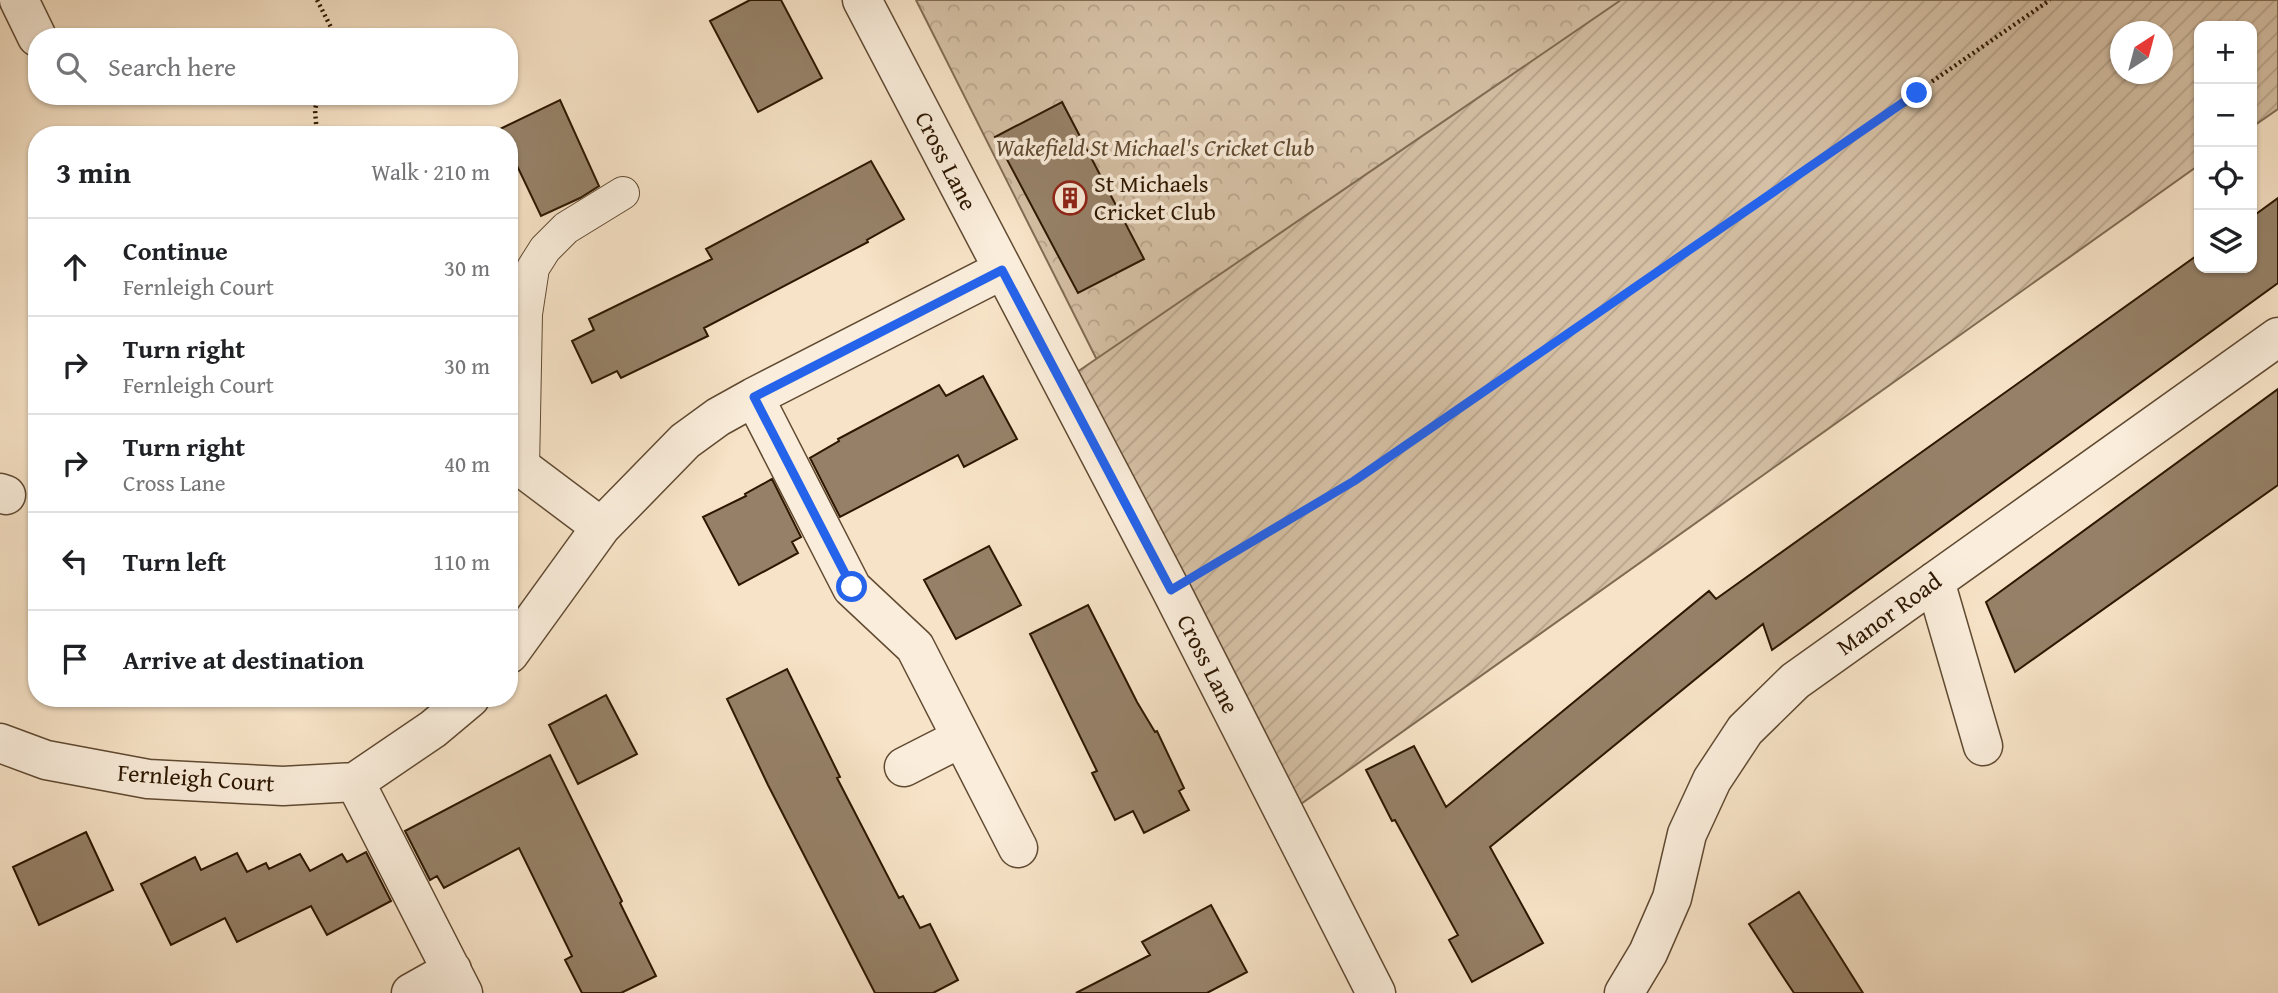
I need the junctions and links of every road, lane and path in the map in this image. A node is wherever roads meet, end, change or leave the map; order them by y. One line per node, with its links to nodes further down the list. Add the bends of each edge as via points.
1 (19, 0): 5 (street)
2 (317, 0): 6 (path)
3 (862, 0): 10 (street, Cross Lane)
4 (2050, 0): 17 (path, via 1354,481)
5 (33, 28)
6 (331, 28)
7 (316, 105): 8 (path)
8 (316, 126)
9 (623, 193): 13 (lane, via 566,228 533,268)
10 (1002, 270): 12 (street); 17 (street, Cross Lane)
11 (2278, 337): 16 (street, Manor Road)
12 (754, 397): 15 (street, via 685,441); 20 (street, via 852,587 915,647)
13 (518, 433)
14 (518, 465): 15 (street)
15 (601, 527): 18 (street)
16 (1934, 581): 22 (street); 29 (street, Manor Road, via 1795,681 1745,730 1697,812 1672,898)
17 (1171, 590): 28 (street, Cross Lane)
18 (518, 642)
19 (459, 707): 24 (street)
20 (961, 738): 23 (street); 25 (street)
21 (0, 743): 24 (street, Fernleigh Court, via 46,761 148,779 283,786)
22 (1983, 746)
23 (904, 767)
24 (355, 782): 26 (street)
25 (1018, 848)
26 (458, 982): 27 (street)
27 (411, 993)
28 (1376, 993)
29 (1624, 993)

